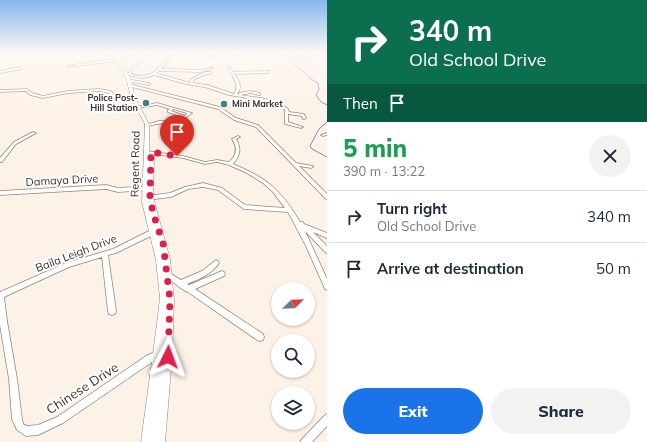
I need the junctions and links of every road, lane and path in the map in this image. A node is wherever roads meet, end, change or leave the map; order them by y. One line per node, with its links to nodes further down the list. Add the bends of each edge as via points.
1 (232, 73): 11 (street, via 239,84)
2 (127, 74): 6 (main road, Regent Road)
3 (131, 74): 6 (street)
4 (155, 74): 6 (street); 8 (street)
5 (205, 74): 8 (street, via 192,80)
6 (130, 78): 7 (street); 12 (main road, Regent Road); 13 (main road, Regent Road); 24 (street, via 220,108 235,118 257,126)
7 (149, 84)
8 (191, 84): 11 (street)
9 (0, 91): 12 (street, via 27,90 31,94 47,97 68,92 99,90 110,92 115,97)
10 (259, 94): 11 (street, via 250,92)
11 (236, 95): 15 (street, via 276,102 286,108)
12 (133, 98): 13 (main road, Regent Road)
13 (140, 107): 14 (street, via 155,104); 17 (main road, Regent Road)
14 (173, 108): 14 (street, via 178,110 190,113 185,117 169,112)
15 (287, 113): 16 (street, via 303,115); 19 (street, via 286,122)
16 (304, 118)
17 (149, 125): 18 (street, via 171,123); 22 (main road, Regent Road)
18 (179, 127)
19 (301, 127)
20 (34, 133): 23 (street, via 15,142)
21 (238, 137): 25 (street, via 234,138 239,151 237,158)
22 (148, 152): 25 (street, via 204,163 217,161); 27 (main road, Regent Road)
23 (0, 160)
24 (291, 162): 26 (street); 28 (street)
25 (230, 164): 33 (street, via 266,183)
26 (310, 167)
27 (147, 188): 30 (street, Damaya Drive, via 118,190 106,187); 31 (main road, Regent Road)
28 (320, 191): 29 (street); 32 (street)
29 (327, 191)
30 (0, 193)
31 (148, 198): 33 (street, via 171,195 203,185 220,189 244,207); 35 (main road, Regent Road)
32 (327, 198)
33 (289, 210): 34 (street)
34 (298, 223): 36 (street); 37 (street); 43 (street)
35 (156, 230): 38 (street, Baila Leigh Drive); 41 (main road, Regent Road, via 163,243); 48 (main road, Regent Road, via 164,298)
36 (327, 236)
37 (327, 250)
38 (105, 254): 45 (street, Baila Leigh Drive, via 68,265); 46 (street)
39 (216, 263): 42 (street)
40 (222, 274): 44 (street)
41 (168, 275): 42 (street); 49 (main road, Regent Road)
42 (180, 284): 44 (street)
43 (327, 287)
44 (187, 289): 47 (street)
45 (0, 295): 48 (street, Chinese Drive, via 17,419 20,427 26,430 38,430 60,420)
46 (112, 311)
47 (260, 337)
48 (158, 354): 49 (street); 51 (main road, Regent Road)
49 (168, 357): 52 (main road, Regent Road)
50 (327, 419): 53 (street)
51 (147, 442)
52 (159, 442)
53 (305, 442)

